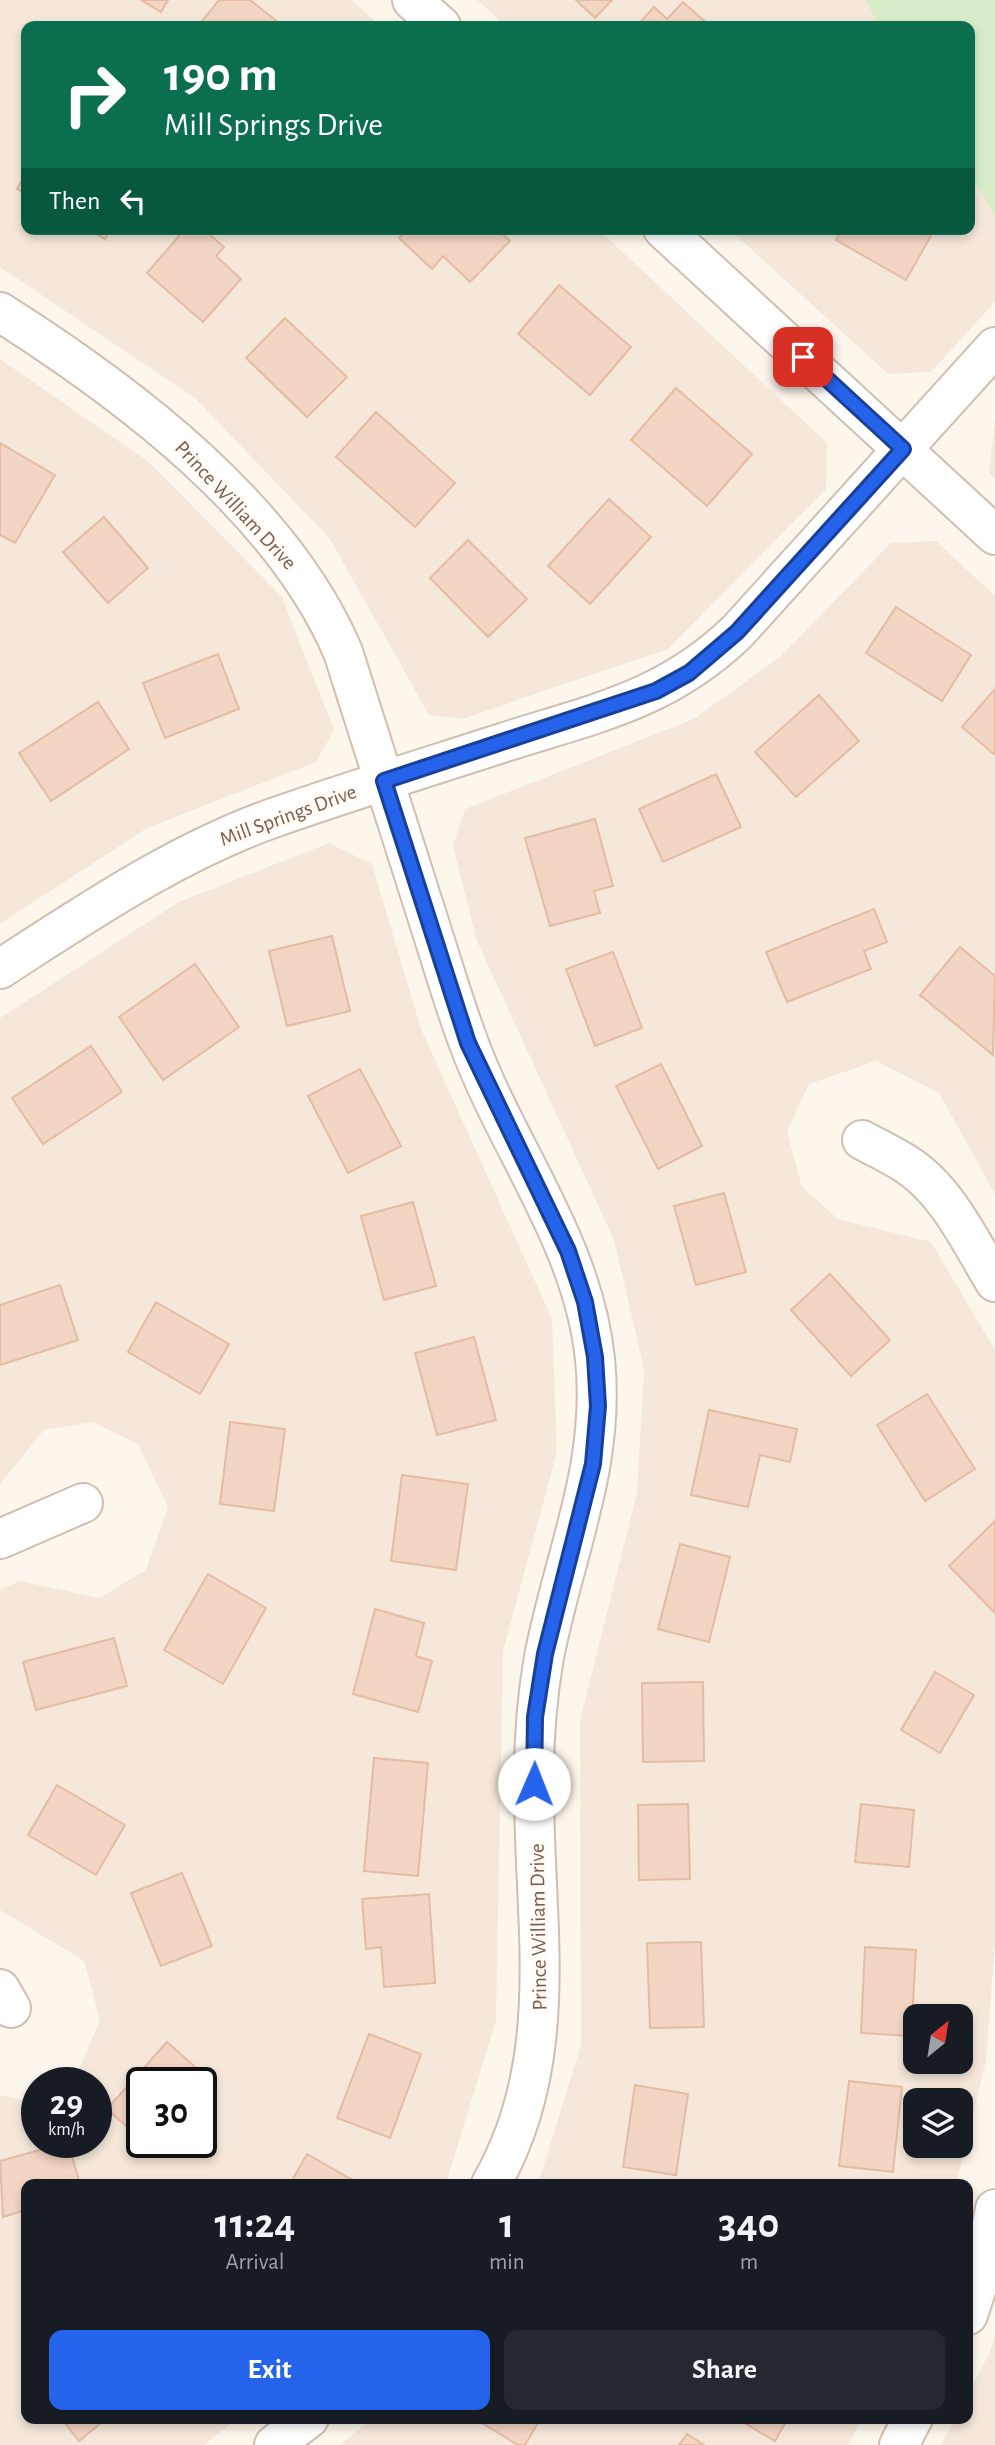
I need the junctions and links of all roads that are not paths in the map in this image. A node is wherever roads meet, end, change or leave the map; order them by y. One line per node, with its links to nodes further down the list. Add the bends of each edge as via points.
1 (412, 0): 2 (street)
2 (435, 21)
3 (670, 235): 6 (street)
4 (0, 312): 8 (street, Prince William Drive, via 78,361 164,429 253,516 293,563 329,619 343,652)
5 (995, 347): 6 (street, Mill Springs Drive)
6 (903, 449): 7 (street); 8 (street, Mill Springs Drive, via 737,632 689,673 628,703)
7 (995, 535)
8 (384, 781): 9 (street, Mill Springs Drive, via 271,819 184,856); 14 (street, Prince William Drive, via 468,1043 568,1251 585,1302 595,1357 598,1406 593,1464 545,1654 535,1717 540,2024 527,2092)
9 (0, 969)
10 (862, 1140): 11 (street, via 924,1178 951,1209)
11 (995, 1282)
12 (83, 1503): 13 (street)
13 (0, 1539)
14 (493, 2179)
15 (995, 2209): 16 (street)
16 (973, 2299)
17 (301, 2424): 19 (street)
18 (910, 2424): 20 (street)
19 (274, 2445)
20 (898, 2445)

